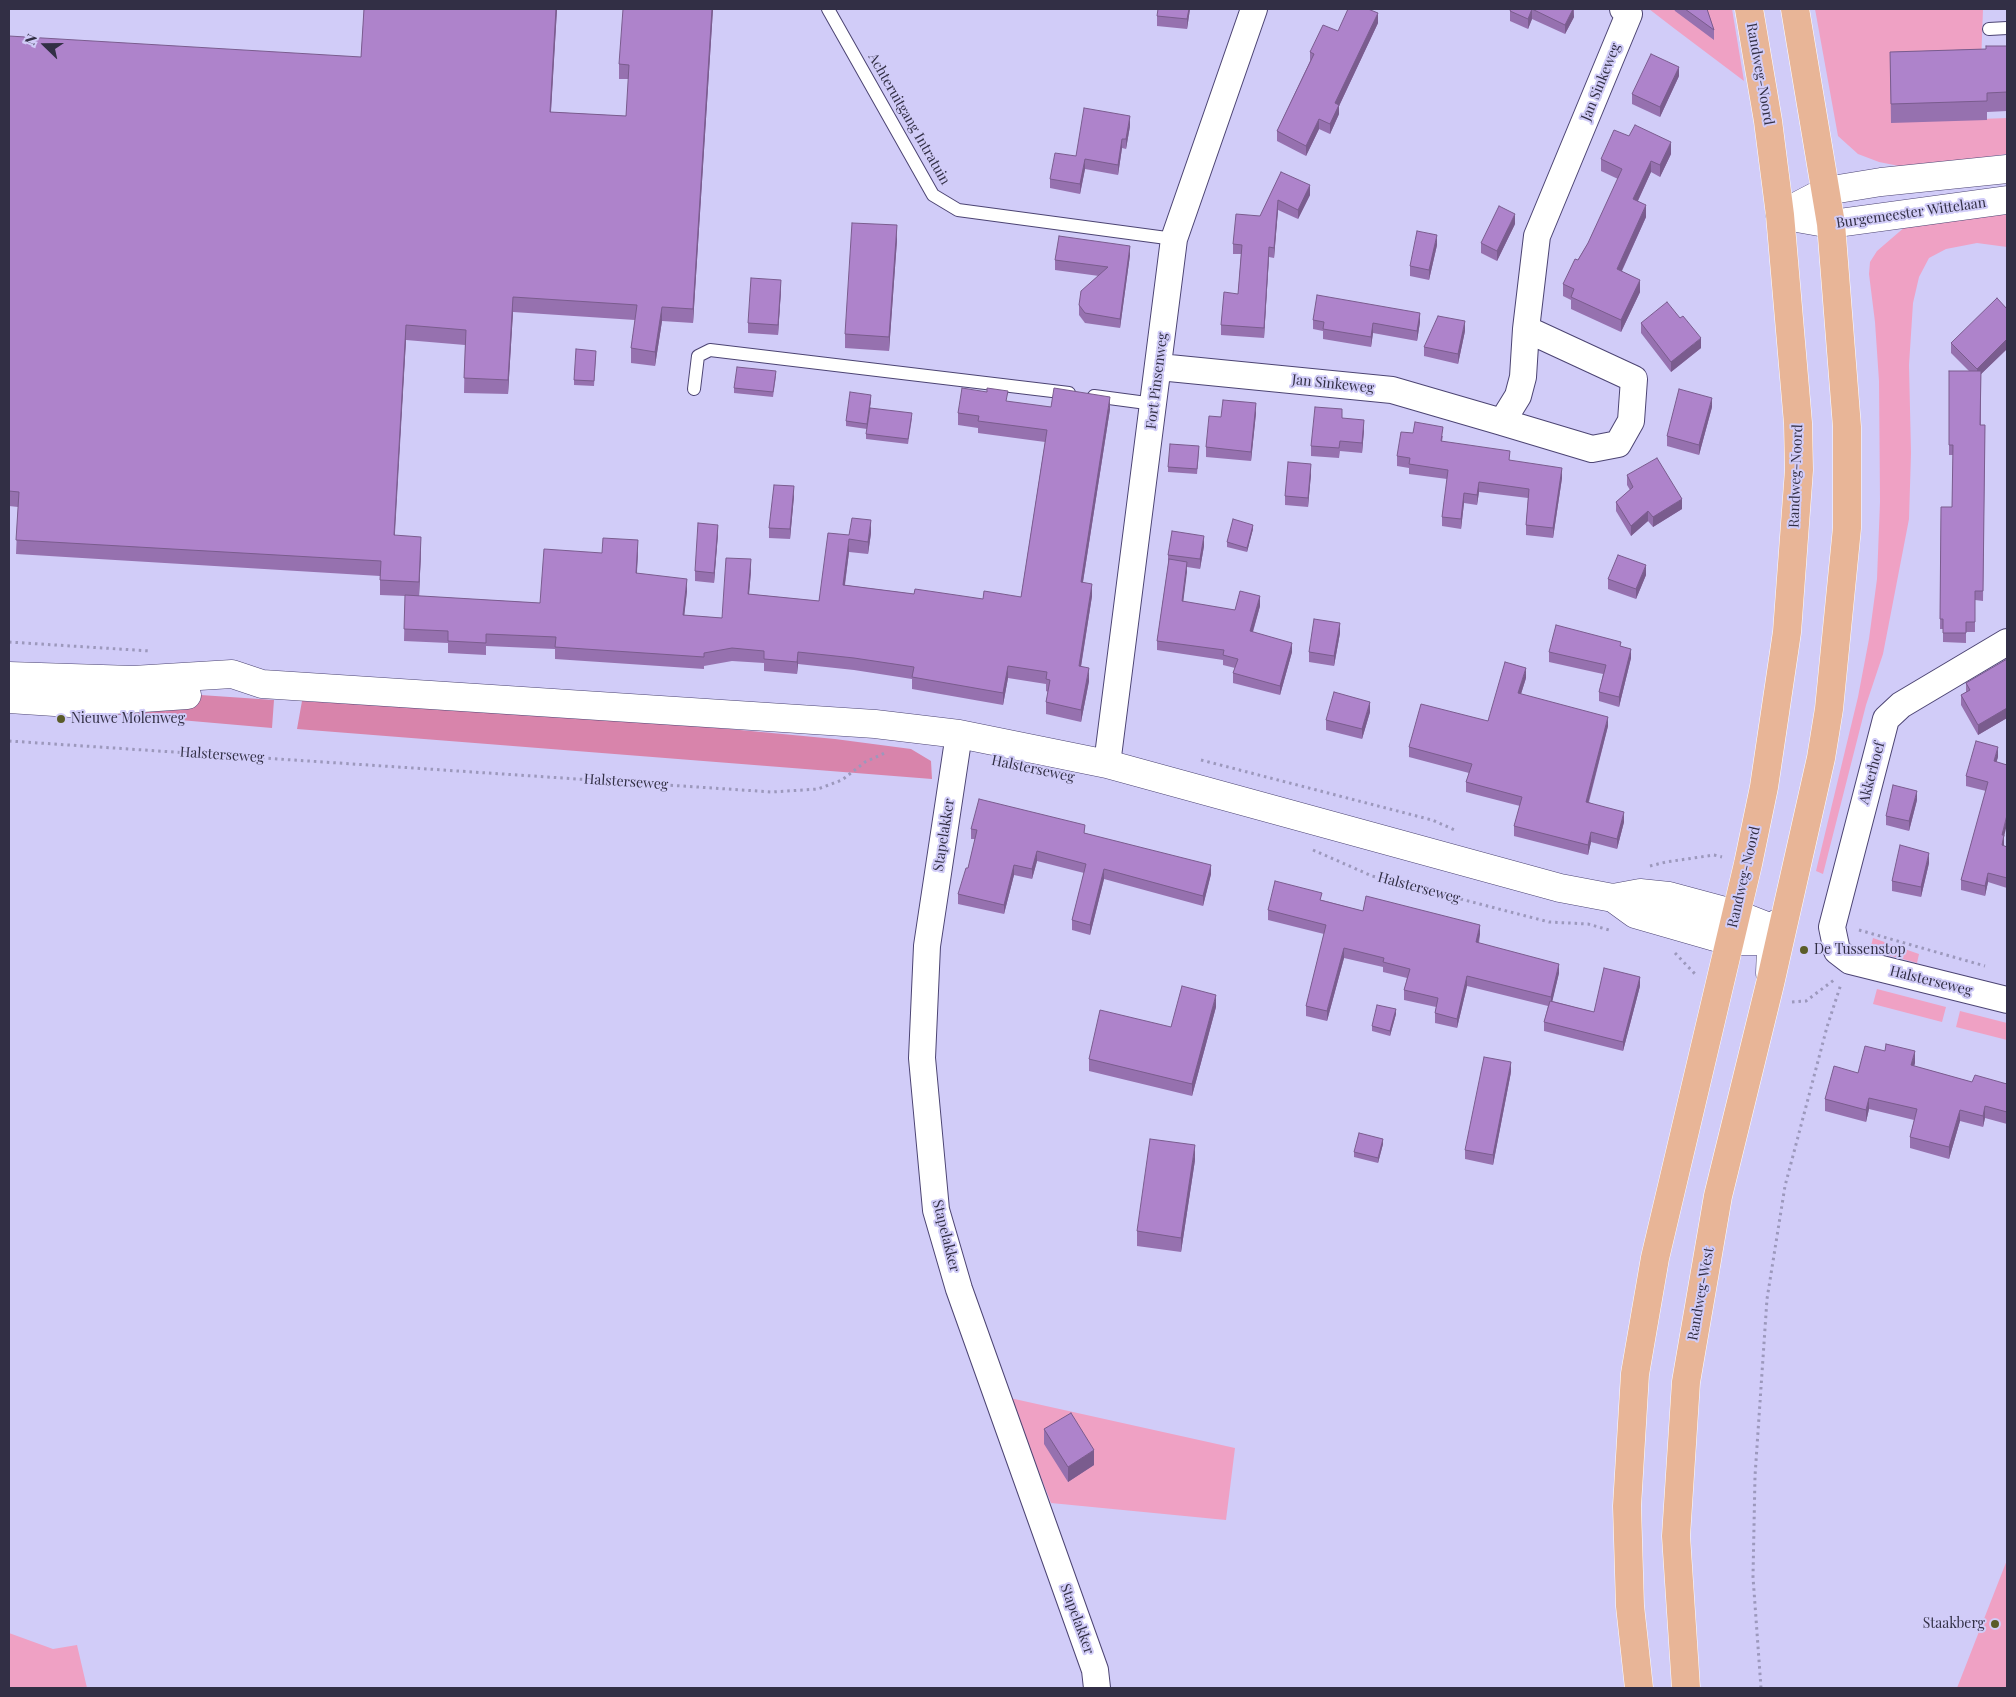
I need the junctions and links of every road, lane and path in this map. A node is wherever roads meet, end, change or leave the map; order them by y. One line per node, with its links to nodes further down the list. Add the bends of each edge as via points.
1 (828, 9): 13 (lane, Achteruitgang Intratuin, via 933,195 958,210)
2 (1254, 9): 13 (street, Fort Pinsenweg)
3 (1623, 9): 14 (street, Jan Sinkeweg, via 1629,14 1537,236)
4 (1749, 9): 11 (main road, Randweg-Noord)
5 (1795, 9): 9 (main road)
6 (2007, 28): 7 (lane)
7 (1989, 29)
8 (2007, 169): 9 (main road)
9 (1826, 191): 11 (main road); 12 (main road)
10 (2007, 200): 12 (main road, Burgemeester Wittelaan)
11 (1780, 216): 12 (main road, Burgemeester Wittelaan); 28 (main road, Randweg-Noord, via 1798,423 1799,470 1788,632 1764,787)
12 (1831, 224): 31 (main road, via 1847,427 1847,528 1829,709)
13 (1174, 239): 15 (street, Fort Pinsenweg)
14 (1526, 330): 18 (street, Jan Sinkeweg, via 1524,377 1518,396); 18 (street, Jan Sinkeweg, via 1634,379 1631,421 1618,444 1592,449)
15 (1159, 368): 17 (street, Fort Pinsenweg); 18 (street, Jan Sinkeweg, via 1392,390)
16 (694, 389): 17 (lane, via 698,356 710,350)
17 (1154, 404): 26 (street, Fort Pinsenweg)
18 (1502, 422)
19 (2007, 642): 33 (street, Akkerhoef, via 1901,705 1886,719)
20 (9, 676): 21 (main road, Halsterseweg, via 133,680 232,674)
21 (262, 684): 22 (main road, Halsterseweg, via 230,692 142,699 70,703); 23 (main road, Halsterseweg, via 876,724)
22 (9, 699)
23 (959, 734): 26 (main road, Halsterseweg); 43 (street, Stapelakker, via 926,965 922,1058 936,1210 960,1289 1095,1670)
24 (9, 741): 25 (path, Halsterseweg, via 772,792 818,789 842,780 866,762)
25 (891, 750)
26 (1107, 764): 30 (main road, Halsterseweg, via 1443,858)
27 (1310, 848): 34 (path, Halsterseweg, via 1372,876 1549,922 1588,924)
28 (1748, 864): 29 (path, via 1714,855); 32 (main road, Randweg-Noord)
29 (1645, 868)
30 (1613, 898): 32 (main road, Halsterseweg, via 1640,893 1670,896); 36 (main road, Halsterseweg, via 1635,914)
31 (1788, 907): 35 (main road, via 1773,930); 41 (main road, Randweg-West)
32 (1736, 914): 35 (main road, Halsterseweg, via 1764,925); 36 (main road, Randweg-Noord)
33 (1832, 927): 38 (street, Akkerhoef, via 1837,951); 39 (path, via 1868,932)
34 (1614, 931)
35 (1766, 934): 36 (main road, Halsterseweg, via 1754,941); 41 (main road, via 1771,949)
36 (1729, 941): 40 (main road)
37 (1668, 946): 40 (path, via 1695,974)
38 (1847, 967): 41 (path, via 1806,1001 1794,1002); 42 (street, Halsterseweg); 46 (path, via 1827,1027 1785,1186 1766,1299 1755,1476 1753,1577)
39 (1990, 967)
40 (1720, 981): 44 (main road, via 1655,1258 1635,1374 1627,1506 1630,1606)
41 (1769, 989): 45 (main road, Randweg-West, via 1718,1196 1686,1382 1676,1536)
42 (2007, 1000)
43 (1097, 1688)
44 (1639, 1688)
45 (1686, 1688)
46 (1761, 1688)

